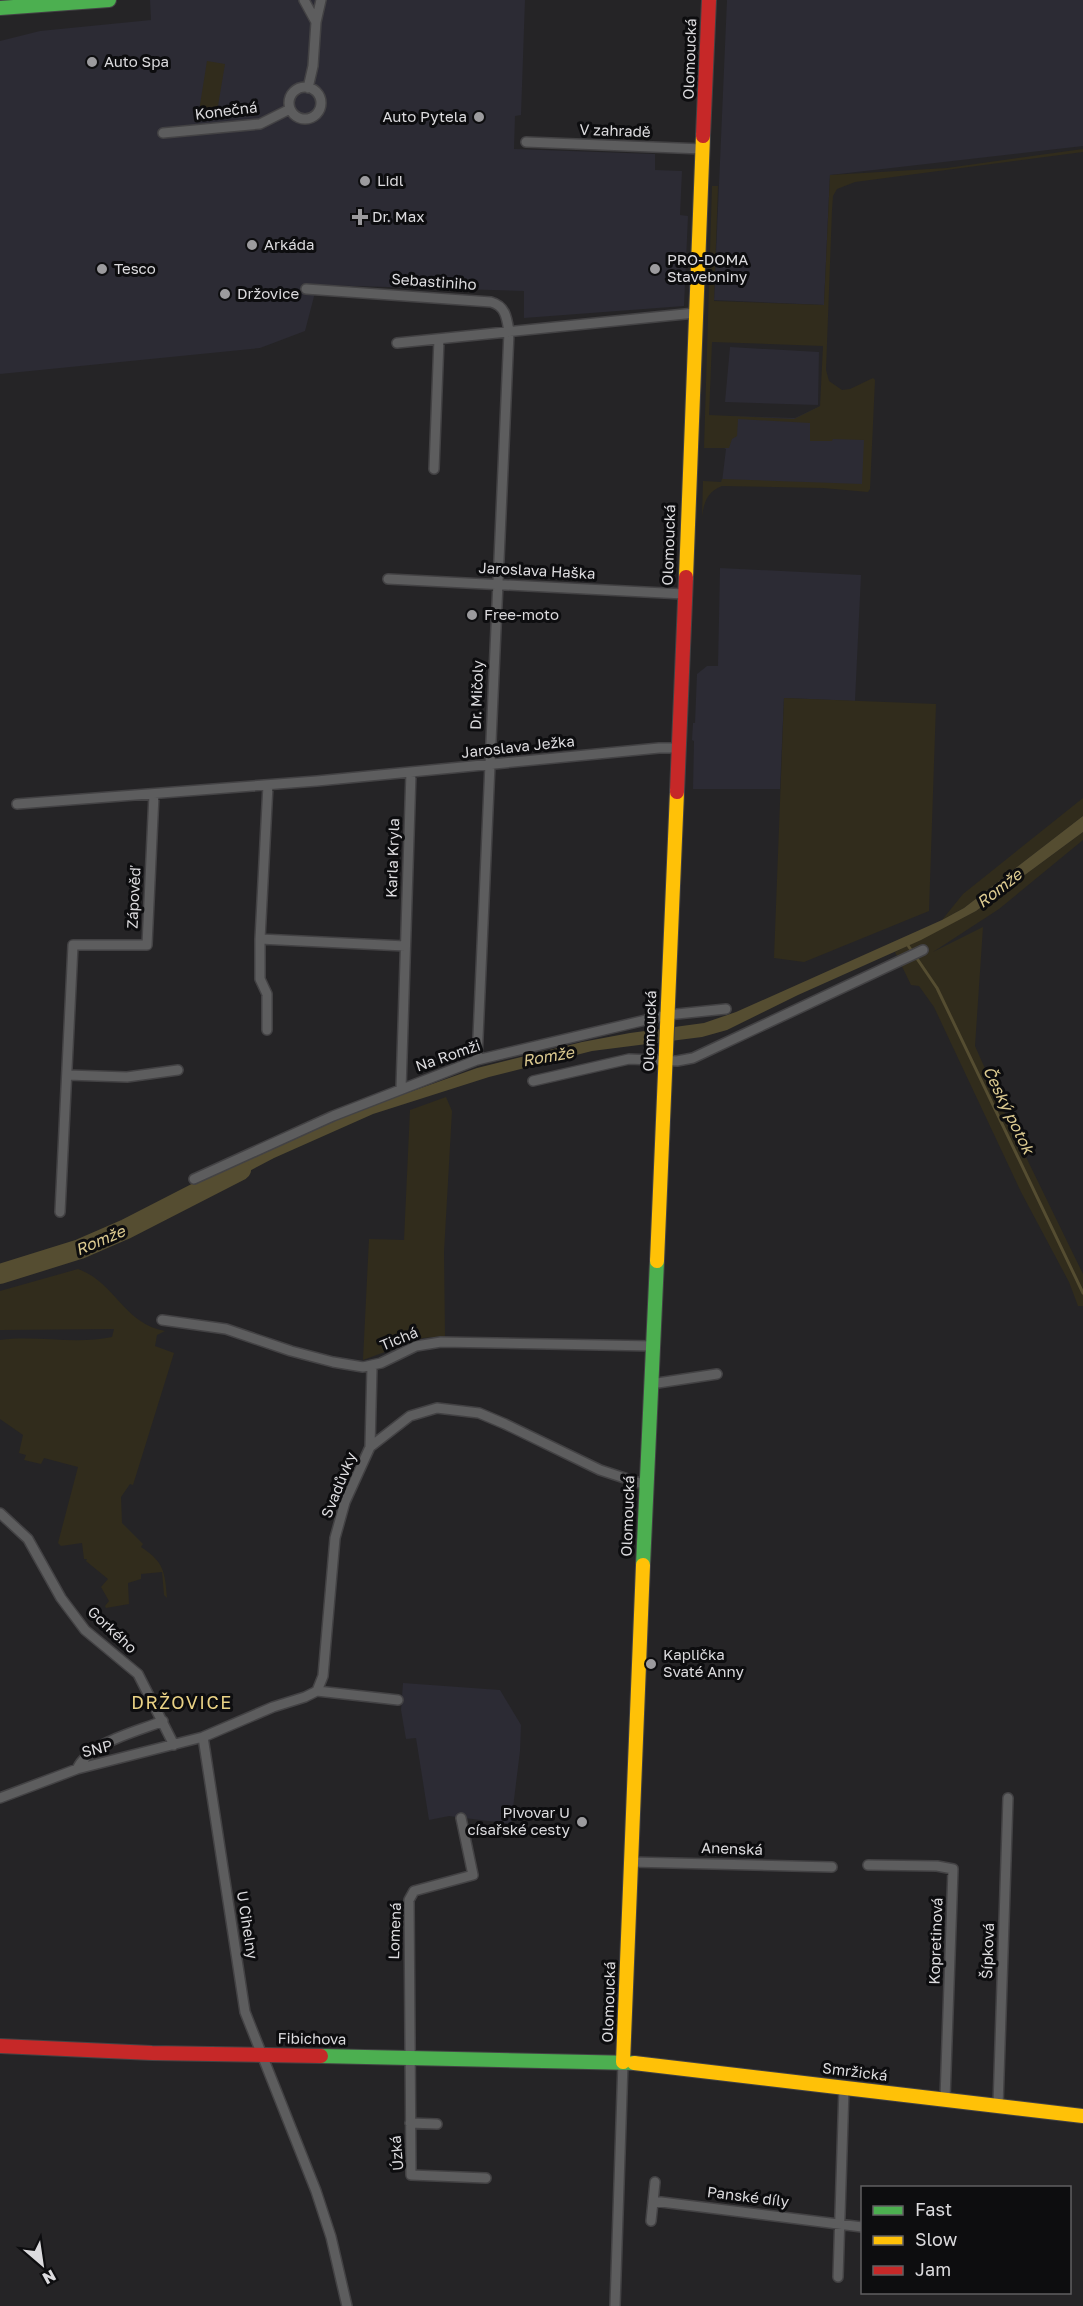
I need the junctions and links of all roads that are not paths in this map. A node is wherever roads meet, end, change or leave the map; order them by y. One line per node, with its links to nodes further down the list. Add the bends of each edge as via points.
1 (109, 0): 5 (main road)
2 (304, 0): 8 (street)
3 (321, 0): 8 (street)
4 (709, 0): 13 (main road, Olomoucká)
5 (83, 2): 6 (main road); 7 (main road)
6 (0, 8)
7 (0, 17)
8 (316, 22): 9 (street)
9 (308, 88): 10 (street, via 299,88 291,95); 10 (street, via 320,98 318,111 311,118 301,119)
10 (290, 110): 11 (street, Konečná, via 260,124)
11 (163, 133)
12 (526, 142): 13 (street, V zahradě)
13 (703, 149): 15 (main road, Olomoucká)
14 (306, 289): 16 (street, Sebastiniho, via 497,303 504,310)
15 (695, 313): 16 (street); 22 (main road, Olomoucká)
16 (509, 332): 17 (street); 21 (street, Dr. Mičoly)
17 (439, 339): 18 (street); 19 (street)
18 (397, 343)
19 (434, 469)
20 (388, 579): 21 (street, Jaroslava Haška)
21 (496, 584): 22 (street, Jaroslava Haška); 24 (street, Dr. Mičoly)
22 (684, 594): 23 (main road, Olomoucká)
23 (678, 748): 24 (street, Jaroslava Ježka); 33 (main road, Olomoucká)
24 (489, 765): 25 (street, Jaroslava Ježka); 36 (street, Dr. Mičoly)
25 (411, 772): 26 (street, Jaroslava Ježka); 30 (street, Karla Kryla)
26 (268, 785): 27 (street, Jaroslava Ježka); 29 (street)
27 (154, 794): 28 (street, Jaroslava Ježka); 38 (street, Zápověď, via 147,945 73,945)
28 (17, 804)
29 (260, 939): 30 (street); 34 (street)
30 (405, 946): 40 (street, Karla Kryla)
31 (923, 950): 35 (street, via 693,1058)
32 (726, 1009): 33 (street, Na Romži)
33 (667, 1015): 35 (main road, Olomoucká); 36 (street, Na Romži)
34 (267, 1030)
35 (666, 1057): 39 (street, via 629,1059); 44 (main road, Olomoucká)
36 (477, 1060): 40 (street, Na Romži)
37 (178, 1070): 38 (street, via 127,1077)
38 (67, 1075): 42 (street, Zápověď)
39 (533, 1081)
40 (401, 1089): 41 (street, Na Romži)
41 (194, 1179)
42 (60, 1212)
43 (162, 1320): 45 (street, Tichá, via 226,1329 333,1362)
44 (654, 1346): 45 (street, Tichá, via 441,1342 416,1346); 47 (main road, Olomoucká)
45 (372, 1366): 48 (street)
46 (717, 1374): 47 (street)
47 (651, 1384): 49 (main road, Olomoucká)
48 (370, 1447): 49 (street, Svadůvky, via 415,1413 456,1409 491,1418 600,1470); 51 (street, Svadůvky, via 345,1502 335,1538 323,1676)
49 (646, 1485): 60 (main road, Olomoucká)
50 (0, 1512): 53 (street, Gorkého, via 28,1539 61,1598 85,1630 138,1674)
51 (317, 1691): 52 (street); 54 (street)
52 (398, 1700)
53 (163, 1721): 55 (street, Gorkého); 56 (street, via 98,1747 82,1758)
54 (203, 1737): 55 (street, SNP); 64 (street, U Cihelny, via 245,2012)
55 (174, 1745): 56 (street, SNP)
56 (77, 1769): 57 (street, SNP)
57 (0, 1798)
58 (1008, 1798): 69 (street, Šípková)
59 (461, 1818): 65 (street, Lomená, via 473,1875 414,1892 409,1900)
60 (632, 1862): 62 (street, Anenská); 66 (main road, Olomoucká)
61 (867, 1865): 68 (street, Kopretinová, via 953,1869)
62 (832, 1867)
63 (0, 2046): 64 (main road, Fibichova)
64 (262, 2054): 65 (main road, Fibichova); 80 (street, U Cihelny, via 316,2191)
65 (408, 2056): 66 (main road, Fibichova); 71 (street, Úzká)
66 (623, 2062): 67 (main road, Smržická); 81 (street)
67 (844, 2088): 68 (main road, Smržická); 77 (street)
68 (945, 2099): 69 (main road, Smržická)
69 (998, 2106): 70 (main road, Smržická)
70 (1083, 2116)
71 (410, 2123): 72 (street); 73 (street, Úzká, via 411,2175)
72 (437, 2124)
73 (486, 2178)
74 (655, 2181): 75 (street)
75 (653, 2201): 76 (street); 77 (street, Panské díly)
76 (651, 2220)
77 (840, 2224): 78 (street, Panské díly); 79 (street)
78 (861, 2226)
79 (838, 2277)
80 (347, 2306)
81 (615, 2306)

